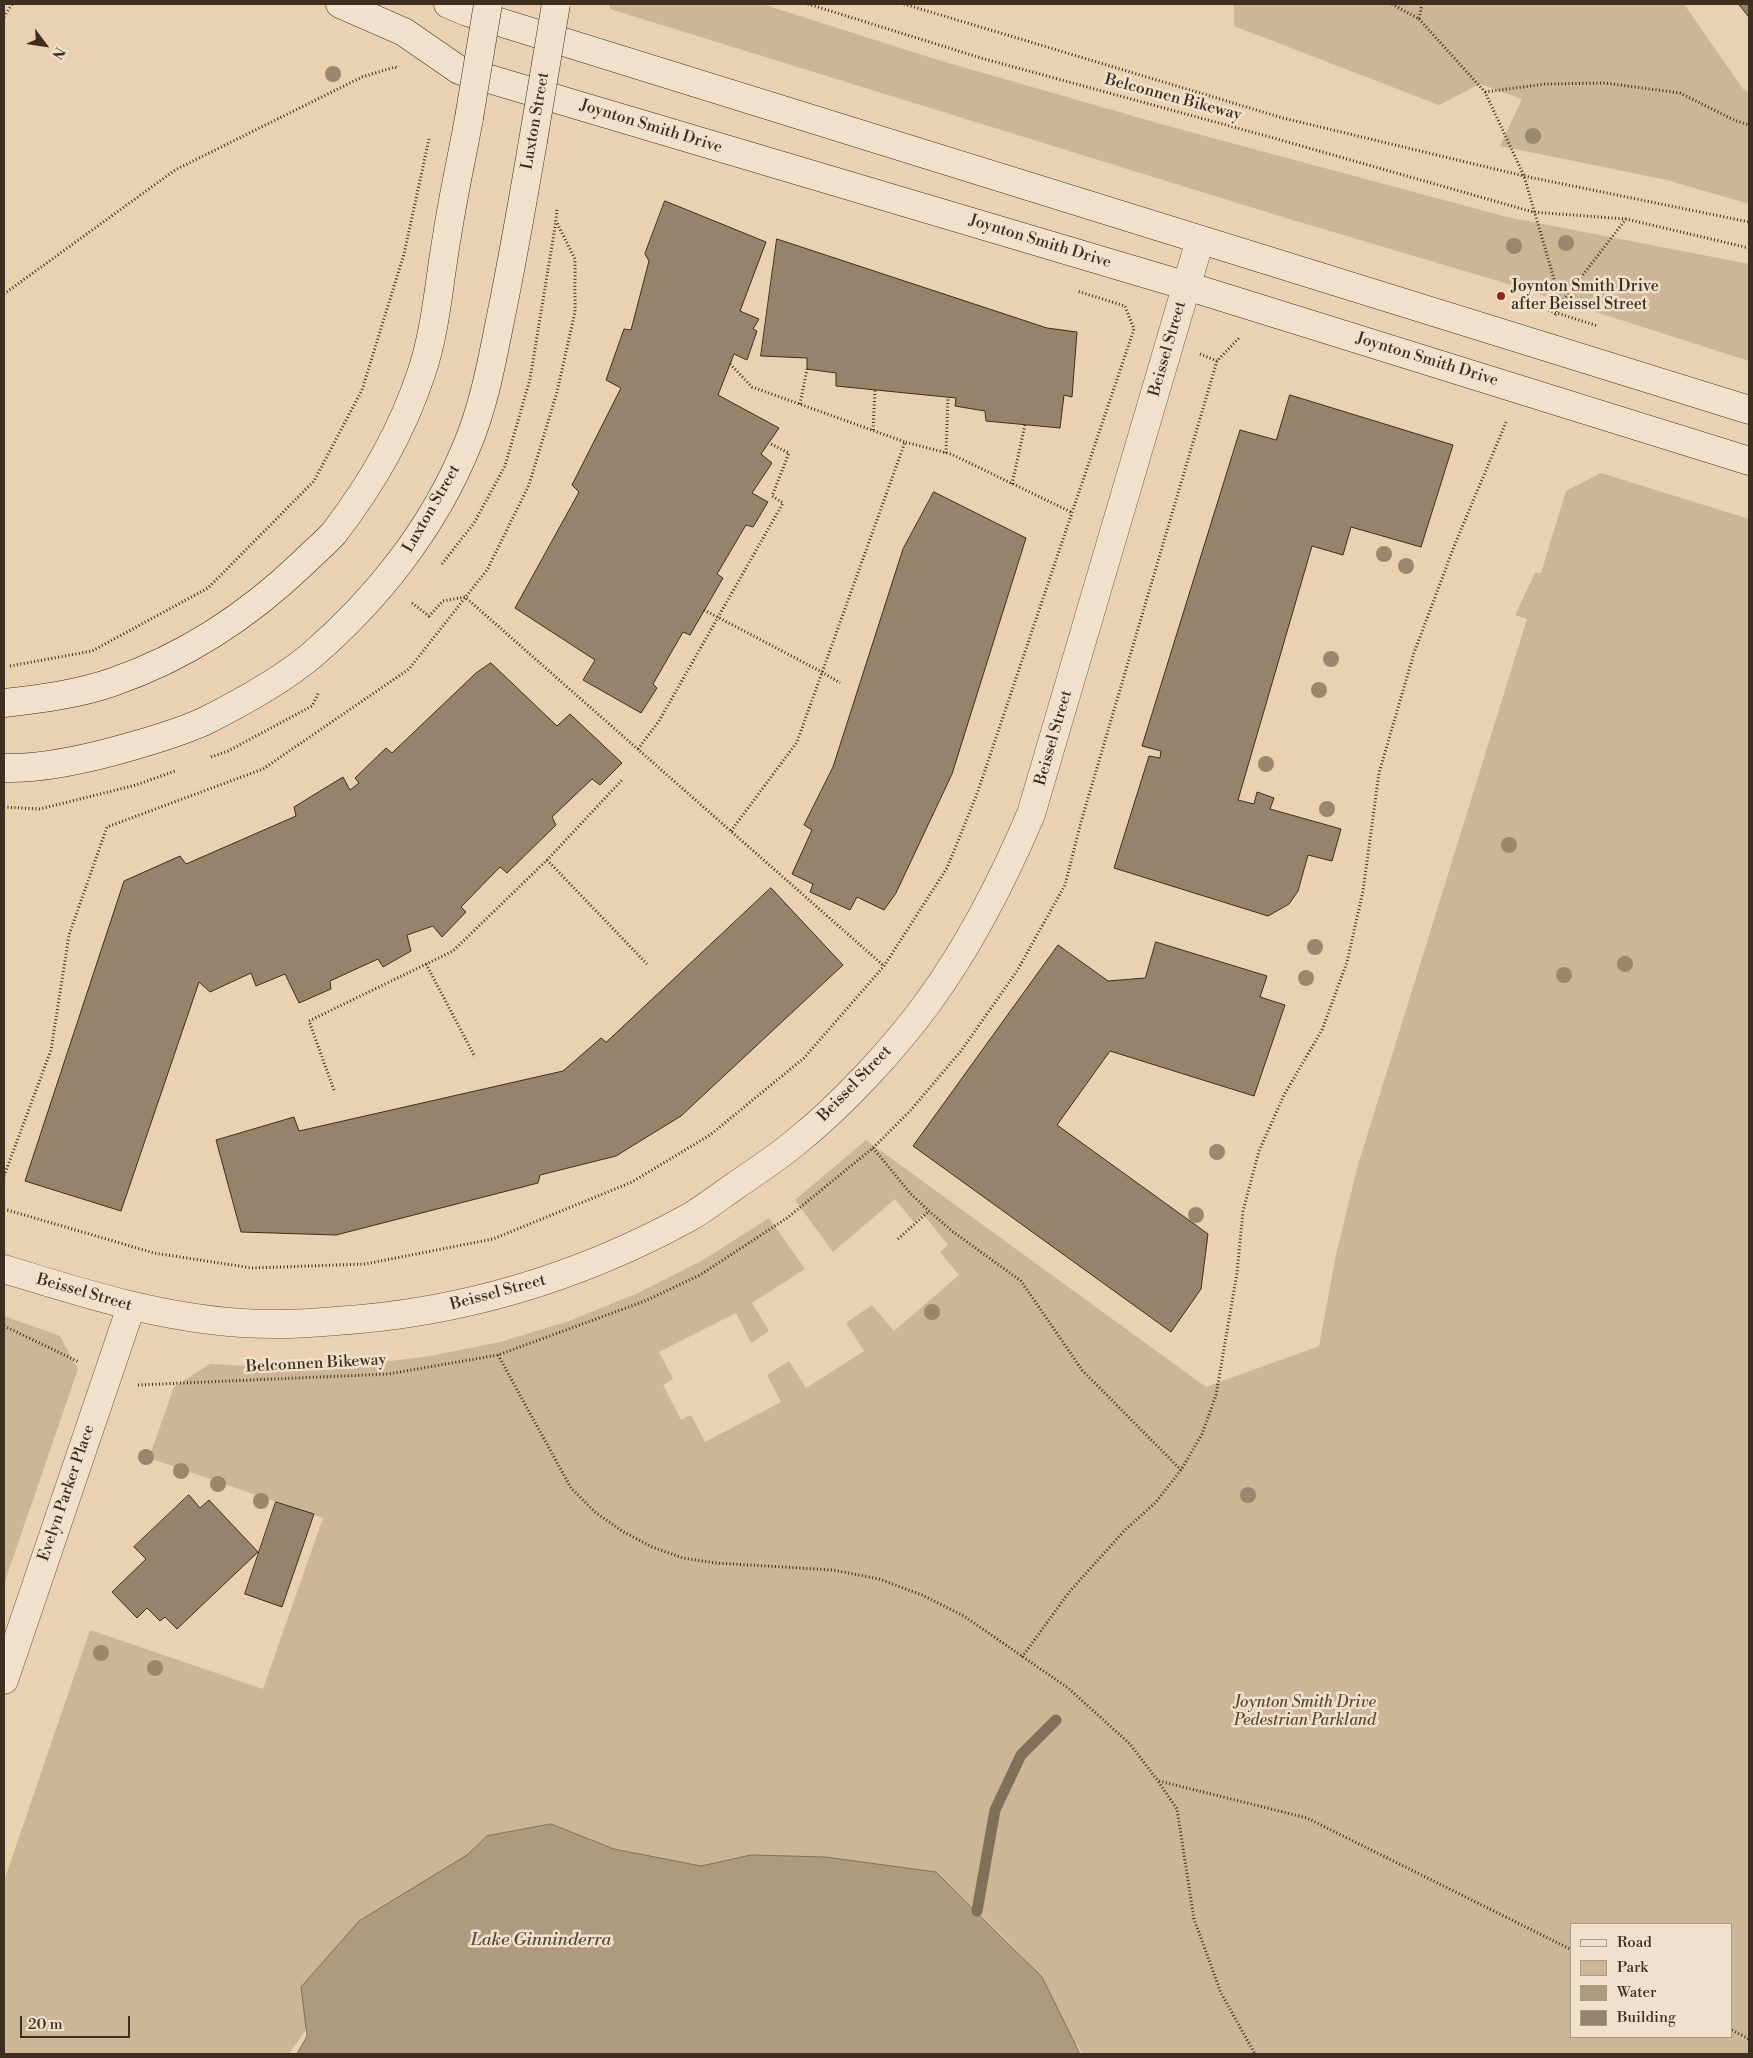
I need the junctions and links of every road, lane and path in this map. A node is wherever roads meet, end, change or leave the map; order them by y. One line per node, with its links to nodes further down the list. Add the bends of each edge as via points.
1 (12, 4): 10 (path)
2 (340, 4): 22 (main road, Joynton Smith Drive, via 404,32 459,70)
3 (448, 4): 20 (main road)
4 (488, 4): 46 (main road, bridge, via 437,304 422,373 400,427 371,480 332,534 273,590 230,623 172,658 112,683 41,699)
5 (556, 4): 48 (main road, Luxton Street, bridge, via 488,382 466,448 438,505 399,564 356,614 310,656 254,694 201,722 88,759)
6 (808, 4): 17 (path, Belconnen Bikeway, via 981,58)
7 (904, 4): 16 (path, via 1282,118)
8 (1392, 4): 11 (path)
9 (1422, 4): 11 (path)
10 (4, 17)
11 (1419, 19): 13 (path)
12 (395, 67): 23 (path, via 362,77 175,170)
13 (1485, 92): 14 (path, via 1545,84 1605,83 1680,93); 16 (path)
14 (1749, 125)
15 (430, 134): 43 (path, via 404,254 362,390 314,481 208,588 92,651)
16 (1524, 176): 17 (path); 19 (path)
17 (1533, 212): 18 (path, Belconnen Bikeway); 18 (path, via 1562,303)
18 (1626, 219): 21 (path, Belconnen Bikeway)
19 (1749, 222)
20 (1200, 240): 22 (main road, Beissel Street); 30 (main road)
21 (1749, 248)
22 (1187, 286): 37 (main road, Joynton Smith Drive); 62 (main road, Beissel Street, via 1028,823 1008,868 961,954 928,1002 844,1098 796,1142 691,1217 609,1258 540,1283 454,1306 372,1319 307,1324 242,1323)
23 (4, 294)
24 (1134, 329): 39 (path)
25 (730, 364): 29 (path, via 752,387)
26 (807, 369): 29 (path)
27 (876, 390): 33 (path)
28 (948, 398): 36 (path)
29 (800, 404): 33 (path)
30 (1749, 410)
31 (1508, 418): 66 (path, via 1414,653 1379,772 1363,892 1347,962 1322,1030 1284,1094 1259,1151 1243,1211 1237,1272 1216,1395 1202,1434)
32 (1026, 425): 38 (path)
33 (873, 430): 34 (path)
34 (905, 442): 36 (path); 44 (path)
35 (769, 443): 42 (path, via 789,453 772,496 783,503)
36 (946, 453): 38 (path)
37 (1749, 461)
38 (1012, 484): 39 (path)
39 (1072, 512): 54 (path, via 978,791 947,868)
40 (412, 603): 47 (path, via 429,616 443,601 465,597)
41 (704, 610): 42 (path)
42 (718, 617): 44 (path); 47 (path, via 659,721)
43 (4, 668)
44 (822, 672): 45 (path); 50 (path, via 797,742)
45 (840, 684)
46 (4, 703)
47 (638, 749): 50 (path)
48 (4, 768)
49 (622, 780): 51 (path)
50 (731, 831): 54 (path)
51 (547, 860): 52 (path, via 453,951); 53 (path)
52 (426, 964): 55 (path); 56 (path, via 309,1021)
53 (647, 964)
54 (884, 966): 58 (path, via 804,1058 710,1136 632,1182 493,1239 364,1264 252,1268 154,1253)
55 (475, 1057)
56 (334, 1090)
57 (873, 1148): 59 (path)
58 (4, 1209)
59 (929, 1211): 60 (path); 66 (path, via 1021,1281 1082,1370)
60 (898, 1239)
61 (4, 1269): 62 (main road, Beissel Street)
62 (131, 1307): 68 (main road, Evelyn Parker Place)
63 (4, 1326): 64 (path)
64 (80, 1363)
65 (135, 1385): 67 (path, Belconnen Bikeway, via 388,1374 498,1356 571,1488 595,1512 622,1531 683,1558 716,1564 834,1570 879,1579 964,1616)
66 (1182, 1470): 67 (path, via 1156,1502 1125,1530 1070,1591)
67 (1022, 1657): 69 (path, via 1068,1688 1096,1713 1130,1744)
68 (4, 1680)
69 (1158, 1781): 70 (path, via 1307,1818); 73 (path, via 1176,1808 1194,1919 1221,1993)
70 (1570, 1949)
71 (1733, 2031): 72 (path)
72 (1749, 2039)
73 (1254, 2054)

